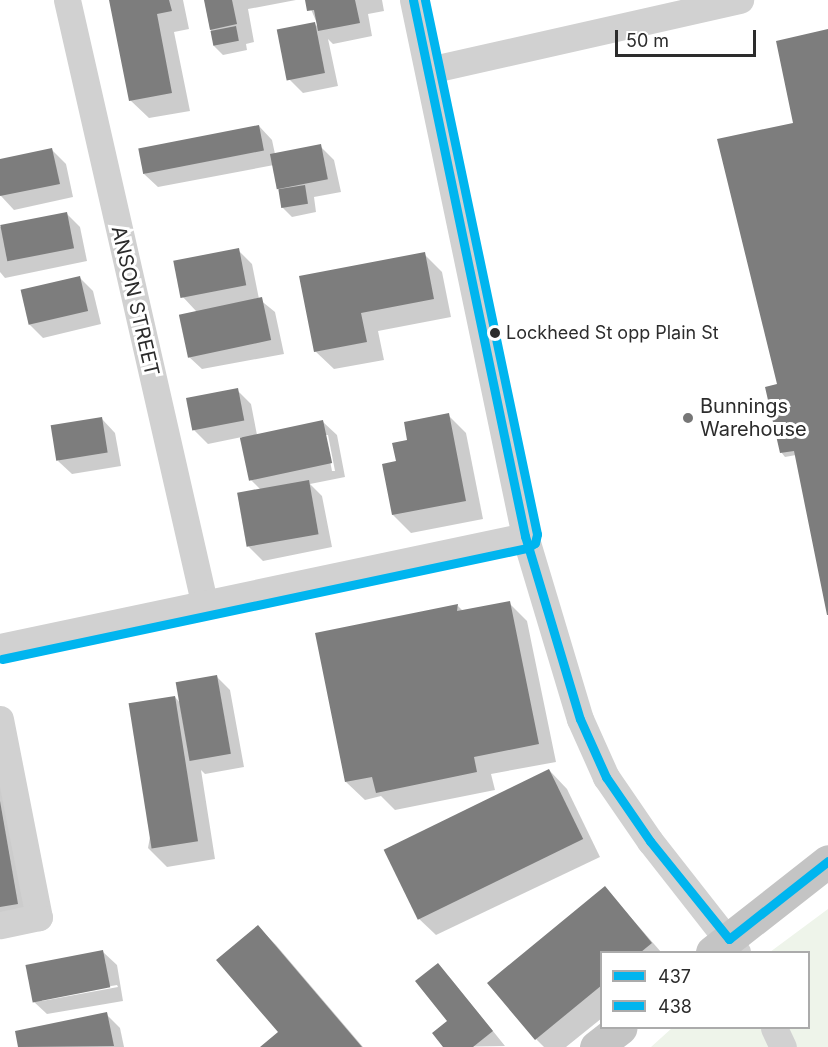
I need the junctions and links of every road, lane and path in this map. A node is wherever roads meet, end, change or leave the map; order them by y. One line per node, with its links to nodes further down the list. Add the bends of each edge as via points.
1 (67, 0): 6 (street, ANSON STREET)
2 (413, 0): 4 (street)
3 (740, 0): 4 (street)
4 (429, 69): 5 (street)
5 (525, 536): 6 (street); 11 (street, via 569,686 606,777)
6 (204, 602): 7 (street)
7 (0, 647)
8 (0, 719): 10 (street, via 39,917)
9 (828, 861): 11 (main road)
10 (0, 925)
11 (726, 948)
12 (619, 1029): 14 (main road)
13 (774, 1029): 15 (street)
14 (596, 1047)
15 (783, 1047)

